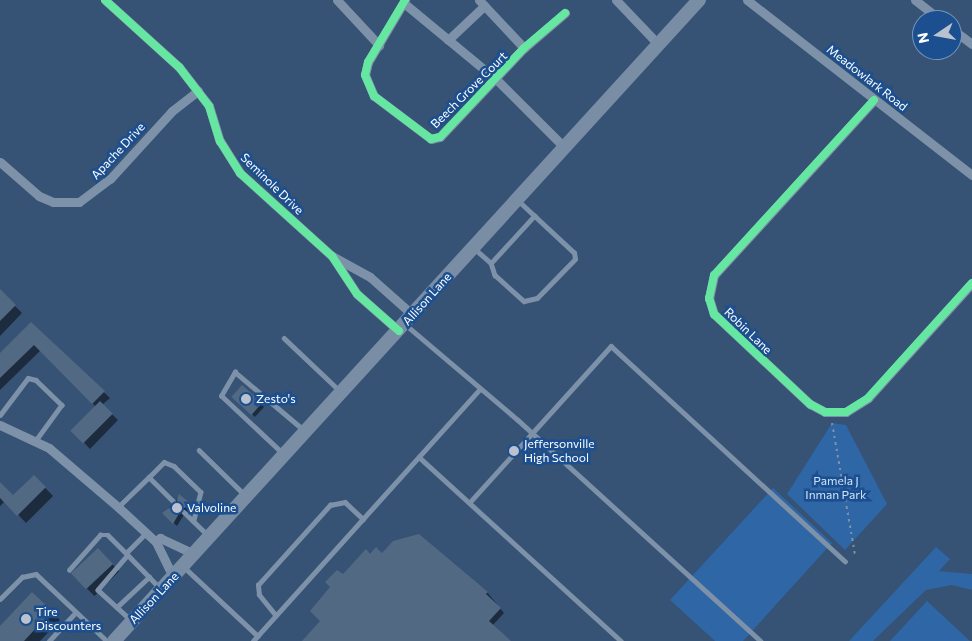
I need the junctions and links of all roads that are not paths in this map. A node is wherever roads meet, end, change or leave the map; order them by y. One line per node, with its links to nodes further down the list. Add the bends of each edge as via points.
1 (105, 0): 16 (street, Seminole Drive, via 180,67)
2 (337, 0): 13 (street)
3 (616, 0): 12 (street)
4 (699, 0): 12 (main road, Allison Lane)
5 (747, 0): 17 (street, Meadowlark Road)
6 (915, 0): 9 (street)
7 (405, 2): 11 (street, Beech Grove Court); 13 (street, Beech Grove Court)
8 (481, 3): 11 (street); 14 (street, Beech Grove Court)
9 (928, 10)
10 (565, 13): 14 (street, Beech Grove Court)
11 (448, 40): 15 (street, Beech Grove Court)
12 (657, 43): 18 (main road, Allison Lane)
13 (379, 45): 15 (street, Beech Grove Court, via 368,62 368,88 431,139 440,137)
14 (524, 48): 15 (street, Beech Grove Court)
15 (497, 80): 18 (street, Beech Grove Court)
16 (198, 90): 19 (street, Apache Drive, via 172,111 110,179 78,202 53,202 39,196); 24 (street, Seminole Drive, via 240,173)
17 (874, 100): 20 (street, Meadowlark Road); 26 (street, Robin Lane, via 714,275 709,298 714,314 810,404 825,412 840,412 868,398)
18 (563, 146): 21 (main road, Allison Lane)
19 (0, 162)
20 (972, 175)
21 (517, 200): 22 (lane); 23 (main road, Allison Lane)
22 (534, 216): 25 (lane); 25 (lane, via 574,253 575,260 531,302 524,301 495,275)
23 (474, 248): 25 (lane); 27 (main road, Allison Lane)
24 (332, 256): 27 (street, Seminole Drive, via 370,277); 27 (street, Seminole Drive, via 358,294)
25 (491, 263)
26 (972, 283)
27 (406, 323): 29 (lane); 30 (main road, Allison Lane)
28 (284, 338): 30 (lane)
29 (479, 390): 34 (lane); 38 (lane)
30 (341, 393): 33 (main road, Allison Lane)
31 (0, 415): 35 (lane, via 28,378 36,380 62,405)
32 (0, 425): 35 (street)
33 (306, 432): 37 (main road, Allison Lane); 37 (lane, via 235,372 221,396)
34 (532, 433): 42 (lane); 52 (lane, via 611,346); 69 (lane)
35 (39, 444): 43 (street)
36 (199, 450): 40 (lane)
37 (284, 455): 40 (main road, Allison Lane)
38 (419, 457): 42 (lane); 45 (lane)
39 (148, 477): 41 (lane); 43 (lane); 46 (lane, via 164,462 174,466 201,492)
40 (247, 496): 48 (main road, Allison Lane)
41 (173, 501)
42 (470, 502): 68 (lane)
43 (118, 507): 47 (street)
44 (184, 512): 46 (lane)
45 (363, 519): 61 (lane); 61 (lane, via 345,502 330,505 258,585 259,595)
46 (194, 521): 48 (lane)
47 (146, 533): 49 (street); 50 (lane)
48 (210, 537): 51 (main road, Allison Lane)
49 (156, 542): 51 (street, via 160,538); 56 (street)
50 (127, 554): 54 (lane, via 108,536 100,535); 55 (lane); 59 (lane, via 98,590)
51 (194, 554): 53 (main road, Allison Lane)
52 (845, 561)
53 (183, 566): 56 (main road, Allison Lane); 63 (lane)
54 (69, 570)
55 (149, 577): 57 (lane); 59 (lane)
56 (173, 577): 57 (main road, Allison Lane)
57 (161, 590): 62 (main road, Allison Lane)
58 (0, 599): 60 (lane, via 22,577 36,574 68,601)
59 (117, 607): 62 (lane)
60 (75, 613): 64 (lane); 65 (lane)
61 (276, 616): 63 (lane)
62 (133, 621): 66 (main road, Allison Lane)
63 (258, 636): 67 (lane)
64 (49, 641)
65 (107, 641)
66 (114, 641)
67 (253, 641)
68 (621, 641)
69 (761, 641)

